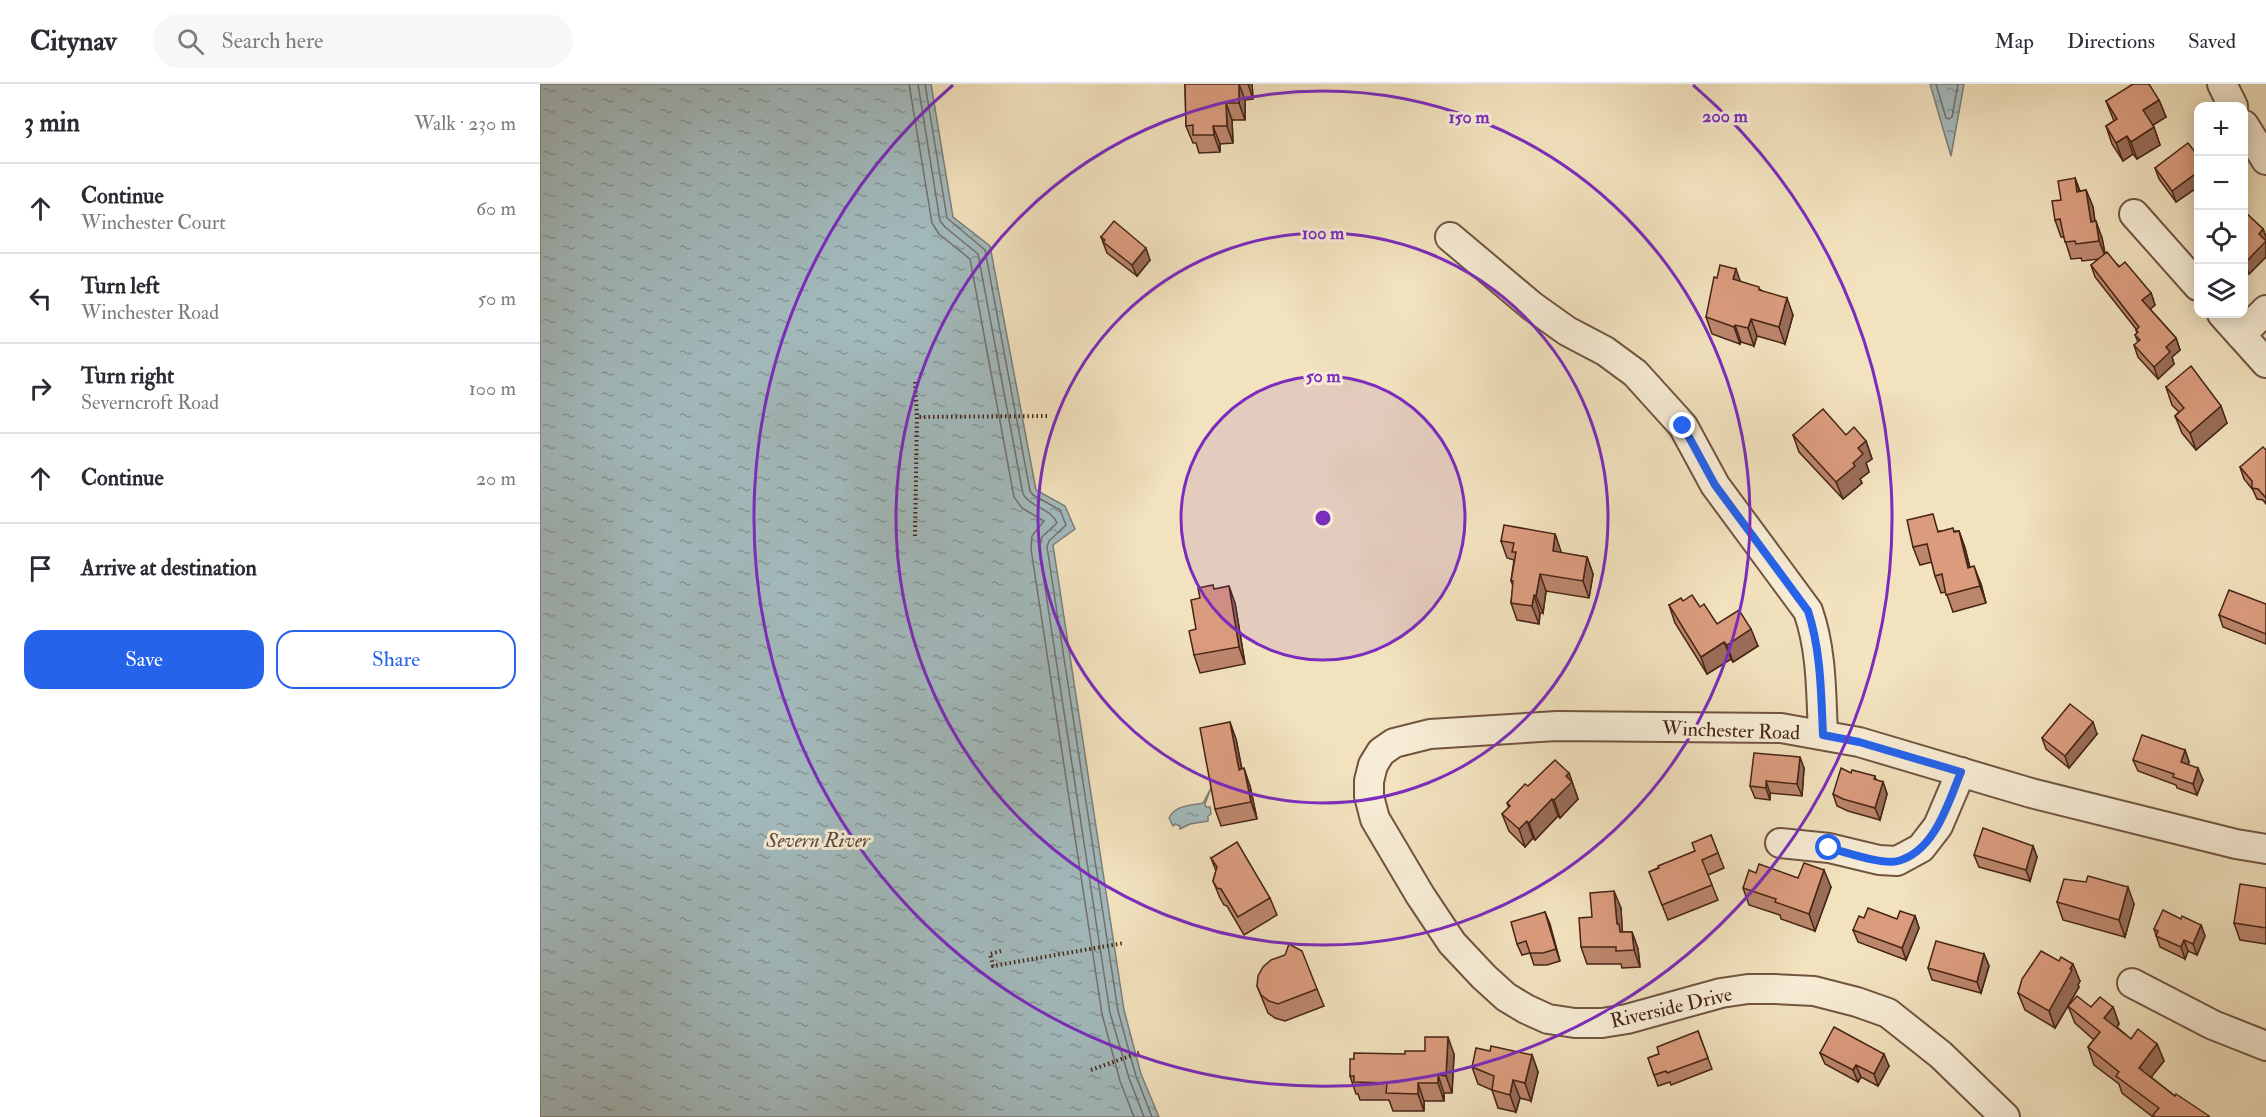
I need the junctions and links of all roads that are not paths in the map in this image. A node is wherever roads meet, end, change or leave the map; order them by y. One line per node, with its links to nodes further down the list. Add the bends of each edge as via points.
1 (2222, 84): 2 (street)
2 (2231, 102)
3 (2248, 132): 4 (street)
4 (2266, 160)
5 (2134, 214): 7 (street)
6 (1450, 237): 12 (street, via 1532,306 1635,373 1683,426 1715,485 1808,611 1819,658)
7 (2194, 280)
8 (2266, 310): 10 (street)
9 (2226, 318): 10 (street)
10 (2241, 335): 11 (street)
11 (2266, 363)
12 (1823, 735): 13 (street, Winchester Road, via 1734,726 1557,726 1452,732 1394,743 1381,752); 14 (street, Winchester Road)
13 (1373, 765): 19 (street, Riverside Drive, via 1369,796 1375,819 1395,857 1452,943 1499,991 1526,1009 1548,1019 1602,1023 1730,992 1814,991 1888,1013 1941,1055)
14 (1961, 772): 15 (street, via 1938,826 1921,848 1897,861); 16 (street, Winchester Road, via 2031,793)
15 (1780, 843)
16 (2266, 849)
17 (2132, 983): 18 (street, via 2213,1025)
18 (2266, 1046)
19 (2005, 1117)

